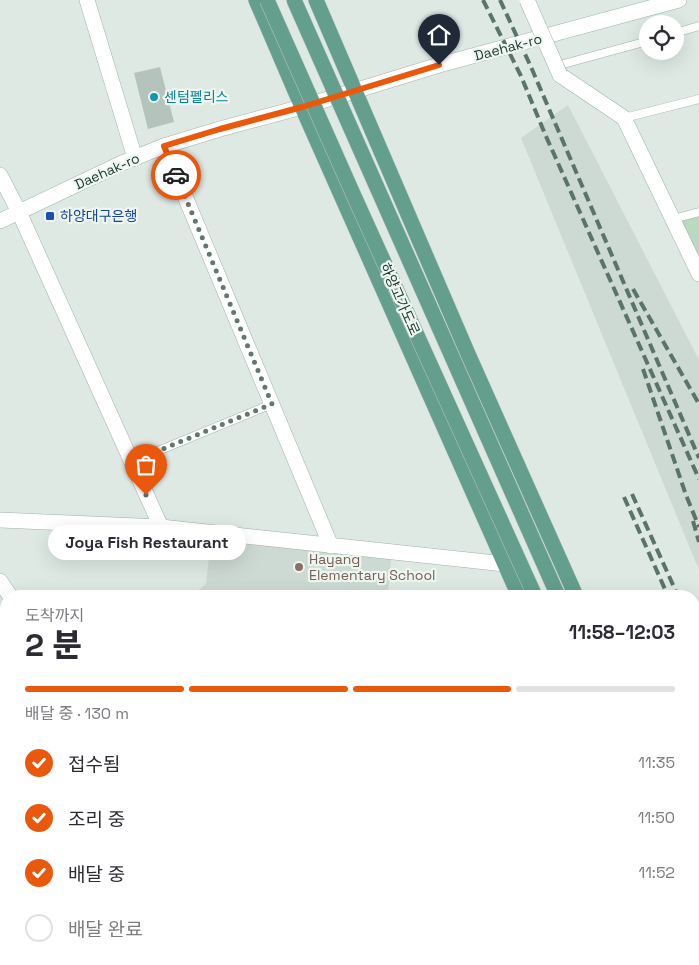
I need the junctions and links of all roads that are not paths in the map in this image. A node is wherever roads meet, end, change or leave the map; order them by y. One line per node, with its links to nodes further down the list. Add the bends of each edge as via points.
1 (87, 0): 17 (street)
2 (256, 0): 14 (main road)
3 (267, 0): 31 (main road, 하양고가도로, bridge)
4 (294, 0): 32 (main road, 하양고가도로, bridge)
5 (316, 0): 12 (main road)
6 (528, 0): 11 (street, bridge)
7 (680, 0): 12 (street, Daehak-ro, via 439,65)
8 (699, 26): 9 (lane)
9 (684, 30)
10 (639, 44): 11 (lane)
11 (558, 70): 15 (street)
12 (356, 91): 14 (street, Daehak-ro); 33 (main road)
13 (699, 99): 15 (lane)
14 (302, 107): 16 (street, Daehak-ro); 29 (main road)
15 (624, 118): 21 (street)
16 (164, 146): 17 (street, Daehak-ro); 24 (street)
17 (135, 158): 19 (street, Daehak-ro)
18 (0, 175): 19 (street)
19 (19, 212): 22 (street, Daehak-ro); 25 (street)
20 (699, 212): 21 (lane)
21 (673, 219): 23 (street)
22 (0, 221)
23 (699, 274)
24 (272, 404): 25 (lane); 28 (street)
25 (131, 462): 27 (street)
26 (0, 520): 27 (street)
27 (161, 527): 28 (street)
28 (331, 546): 29 (street)
29 (504, 564): 30 (main road)
30 (516, 590)
31 (532, 590)
32 (555, 590)
33 (573, 590)

